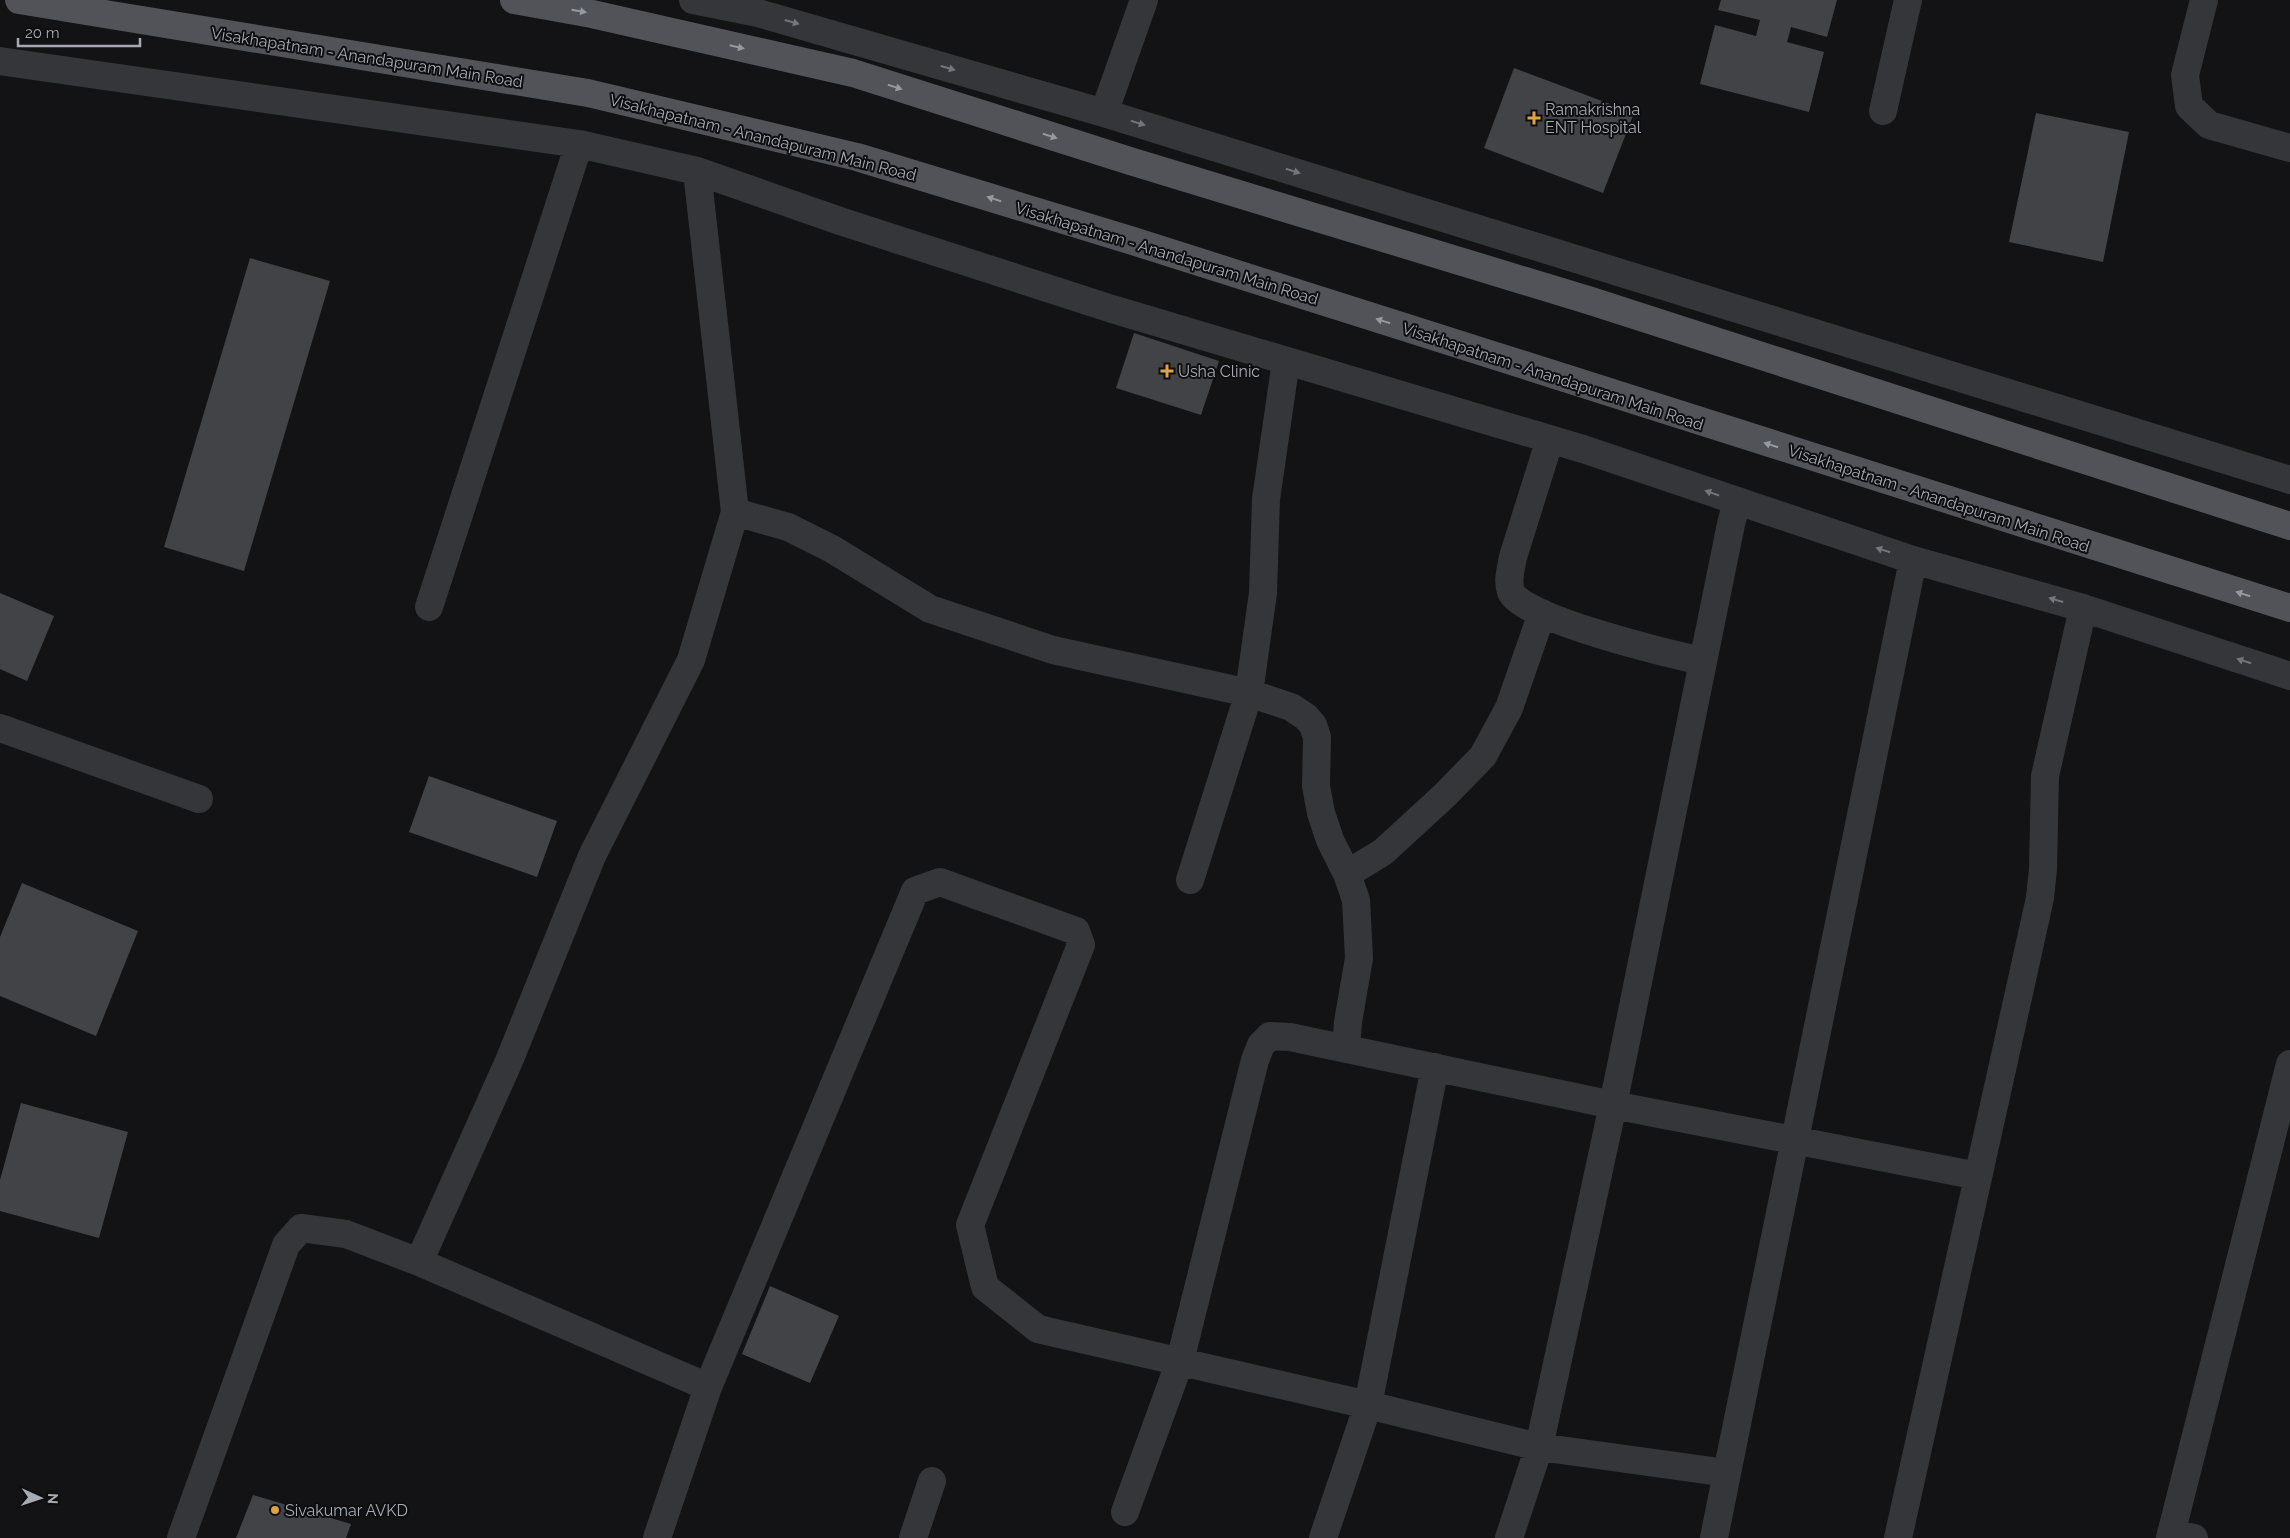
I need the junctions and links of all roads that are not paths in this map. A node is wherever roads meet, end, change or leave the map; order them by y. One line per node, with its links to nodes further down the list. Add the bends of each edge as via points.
1 (18, 0): 22 (main road, Visakhapatnam - Anandapuram Main Road, one-way to 1, via 1133,241 857,157 588,93)
2 (514, 0): 18 (main road, one-way to 18, via 592,14 853,74 1591,301)
3 (693, 0): 9 (street, one-way to 9, via 758,13)
4 (1144, 0): 9 (street)
5 (1908, 0): 8 (street)
6 (2204, 0): 11 (street, via 2185,74 2189,106 2209,125)
7 (0, 61): 10 (street)
8 (1883, 111)
9 (1104, 113): 15 (street, one-way to 15)
10 (579, 144): 12 (street); 20 (street)
11 (2290, 148)
12 (697, 171): 13 (street, via 1074,297); 17 (street)
13 (1286, 361): 14 (street); 26 (street, via 1266,498 1263,593)
14 (1550, 439): 16 (street, one-way to 14); 23 (street, via 1509,577 1511,592 1516,598)
15 (2290, 480)
16 (1737, 501): 19 (street, one-way to 16); 24 (street)
17 (735, 512): 26 (street, via 788,527 832,549 930,609 1053,650); 37 (street, via 690,660 592,856 509,1061)
18 (2290, 526)
19 (1913, 560): 21 (street, one-way to 19); 35 (street)
20 (429, 607)
21 (2083, 608): 25 (street, one-way to 21); 36 (street, via 2045,776 2040,898)
22 (2290, 608)
23 (1542, 614): 24 (street, via 1612,638); 29 (street, via 1509,708 1483,756 1383,852)
24 (1703, 662): 34 (street)
25 (2290, 676)
26 (1249, 694): 29 (street, via 1291,707 1306,716 1313,725 1318,737 1316,786 1321,813); 30 (street)
27 (0, 728): 28 (street)
28 (199, 799)
29 (1347, 874): 31 (street, via 1356,900 1359,958)
30 (1190, 880)
31 (1347, 1037): 33 (street); 38 (street, via 1270,1036 1261,1045)
32 (2290, 1064): 45 (street)
33 (1435, 1067): 34 (street); 40 (street)
34 (1613, 1106): 35 (street); 41 (street)
35 (1795, 1140): 36 (street); 42 (street)
36 (1978, 1176): 52 (street)
37 (419, 1262): 39 (street); 46 (street, via 346,1234 301,1228 286,1245)
38 (1180, 1361): 39 (street, via 1038,1329 985,1287 970,1225 1081,945 1076,931 940,882 915,891); 40 (street); 44 (street)
39 (708, 1387): 47 (street)
40 (1368, 1405): 41 (street); 49 (street)
41 (1539, 1447): 42 (street); 50 (street)
42 (1727, 1473): 51 (street)
43 (932, 1481): 48 (street)
44 (1125, 1512)
45 (2179, 1536)
46 (182, 1538)
47 (657, 1538)
48 (913, 1538)
49 (1323, 1538)
50 (1509, 1538)
51 (1714, 1538)
52 (1898, 1538)

